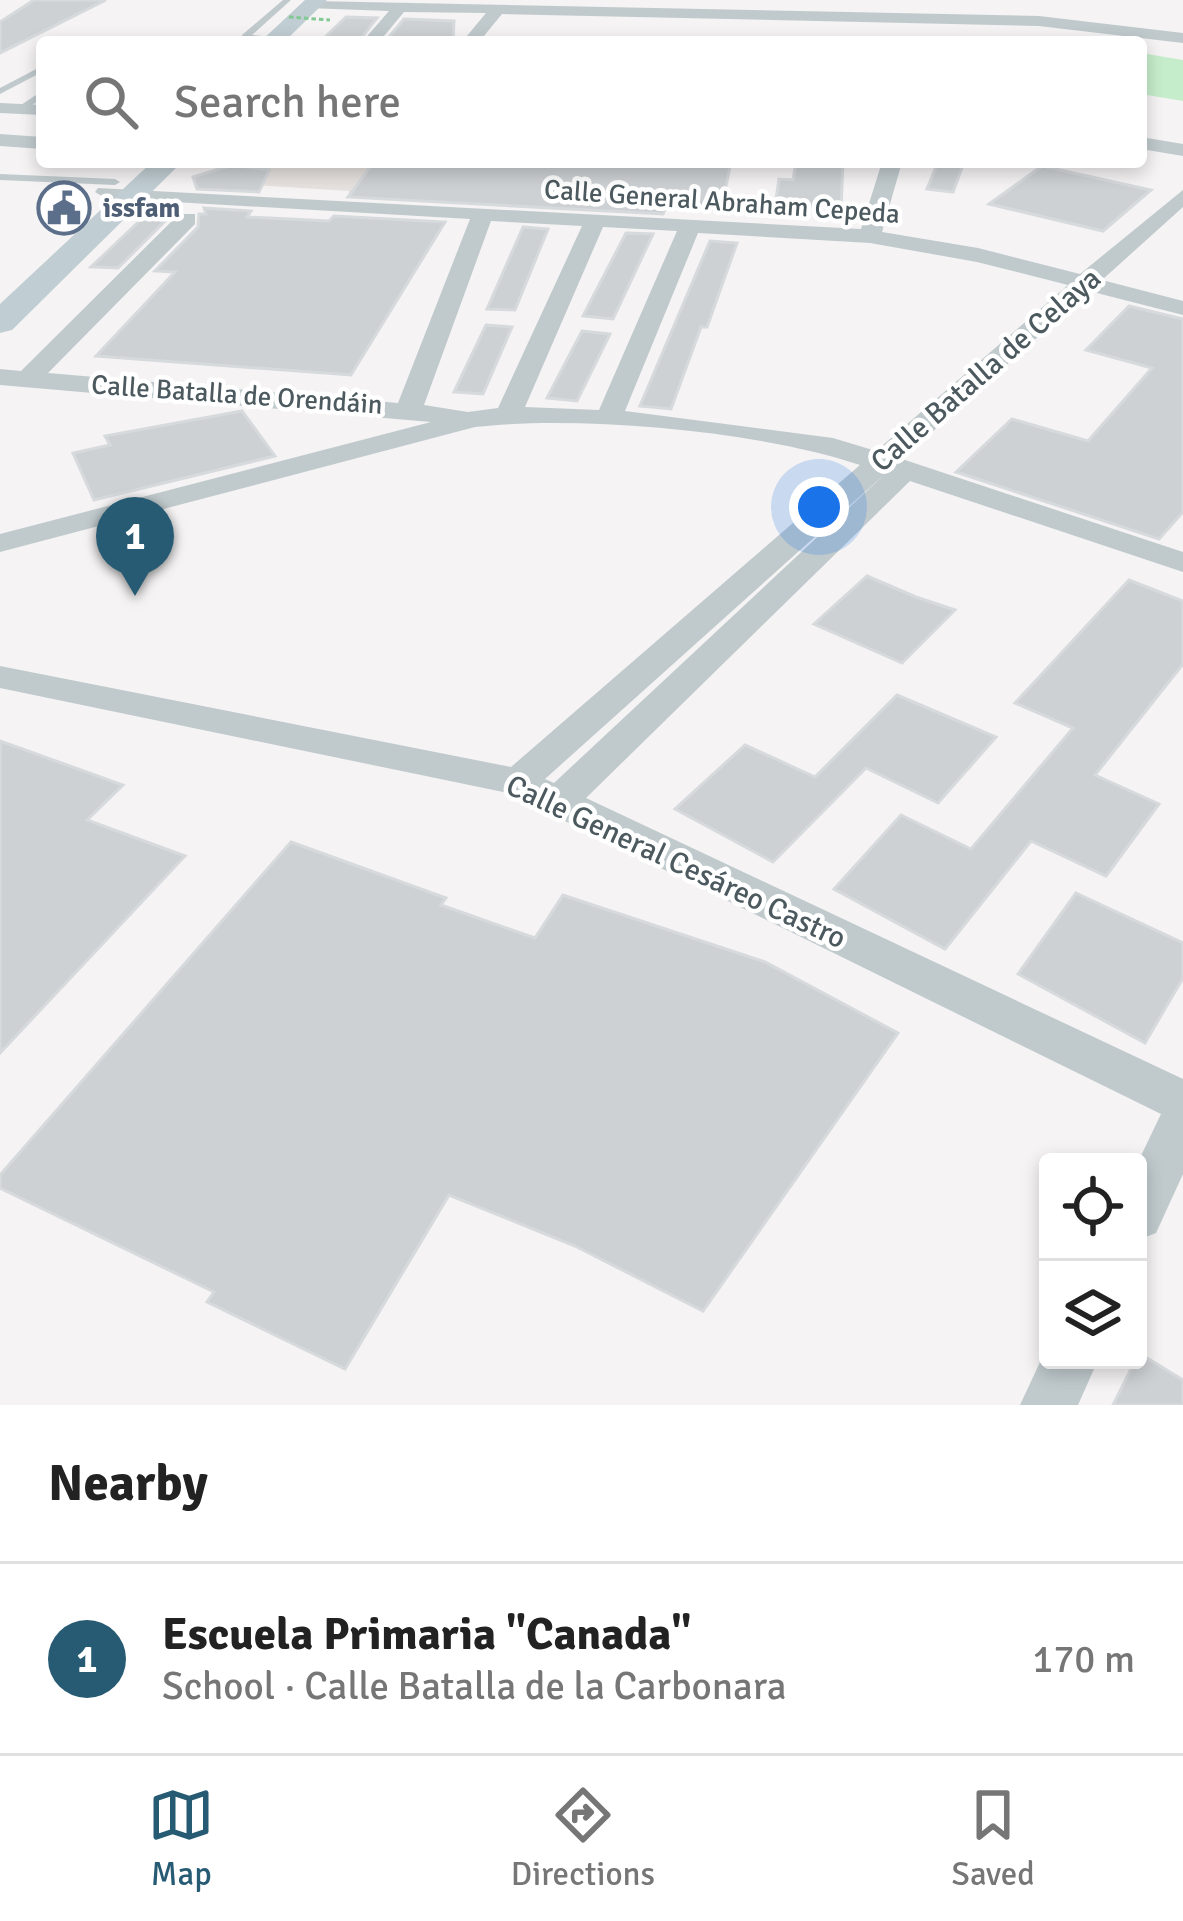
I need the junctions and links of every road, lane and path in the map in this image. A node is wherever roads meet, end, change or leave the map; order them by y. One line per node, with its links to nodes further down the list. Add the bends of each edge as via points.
1 (287, 0): 7 (lane)
2 (341, 6): 3 (street); 4 (street); 5 (path, bridge); 8 (main road); 9 (main road)
3 (496, 11): 4 (street); 6 (street, via 612,23); 11 (street); 15 (street, via 1039,21)
4 (397, 12): 10 (street)
5 (289, 17)
6 (952, 23): 12 (street); 13 (street)
7 (246, 36)
8 (282, 36)
9 (303, 36)
10 (375, 36)
11 (475, 36)
12 (945, 36)
13 (1145, 36)
14 (1147, 36): 15 (street)
15 (1183, 40)
16 (36, 71): 17 (lane)
17 (0, 92)
18 (0, 122): 19 (street)
19 (36, 122)
20 (0, 140): 21 (street)
21 (36, 143)
22 (1147, 143): 23 (street)
23 (1183, 150)
24 (155, 168): 27 (main road)
25 (890, 168): 34 (street)
26 (0, 177): 27 (lane)
27 (123, 182): 30 (street, Calle General Abraham Cepeda); 36 (main road); 38 (main road)
28 (1183, 196): 35 (street, Calle Batalla de Celaya)
29 (1183, 212): 35 (street, Calle Batalla de Celaya)
30 (483, 213): 32 (street, Calle General Abraham Cepeda); 40 (street)
31 (187, 219): 39 (street)
32 (596, 219): 33 (street, Calle General Abraham Cepeda); 41 (street)
33 (691, 224): 34 (street, Calle General Abraham Cepeda); 42 (street)
34 (869, 236): 35 (street, Calle General Abraham Cepeda)
35 (1093, 284): 37 (street, Calle General Abraham Cepeda); 44 (street, Calle Batalla de Celaya)
36 (0, 288)
37 (1183, 308)
38 (0, 322)
39 (14, 378): 40 (street, Calle Batalla de Orendáin)
40 (409, 409): 43 (street, Calle Batalla de Orendáin)
41 (508, 415): 42 (street); 43 (street)
42 (609, 417): 44 (street, via 833,446)
43 (474, 418): 45 (street)
44 (894, 466): 46 (street); 48 (street, Calle Batalla de Celaya); 49 (street, Calle Batalla de Celaya)
45 (0, 543)
46 (1183, 562)
47 (0, 677): 48 (street, Calle General Cesáreo Castro)
48 (518, 782): 49 (street, Calle General Cesáreo Castro)
49 (558, 802): 50 (street, Calle General Cesáreo Castro)
50 (1183, 1102)
51 (1183, 1120): 52 (street)
52 (1147, 1197)
53 (1066, 1369): 54 (street)
54 (1049, 1405)

